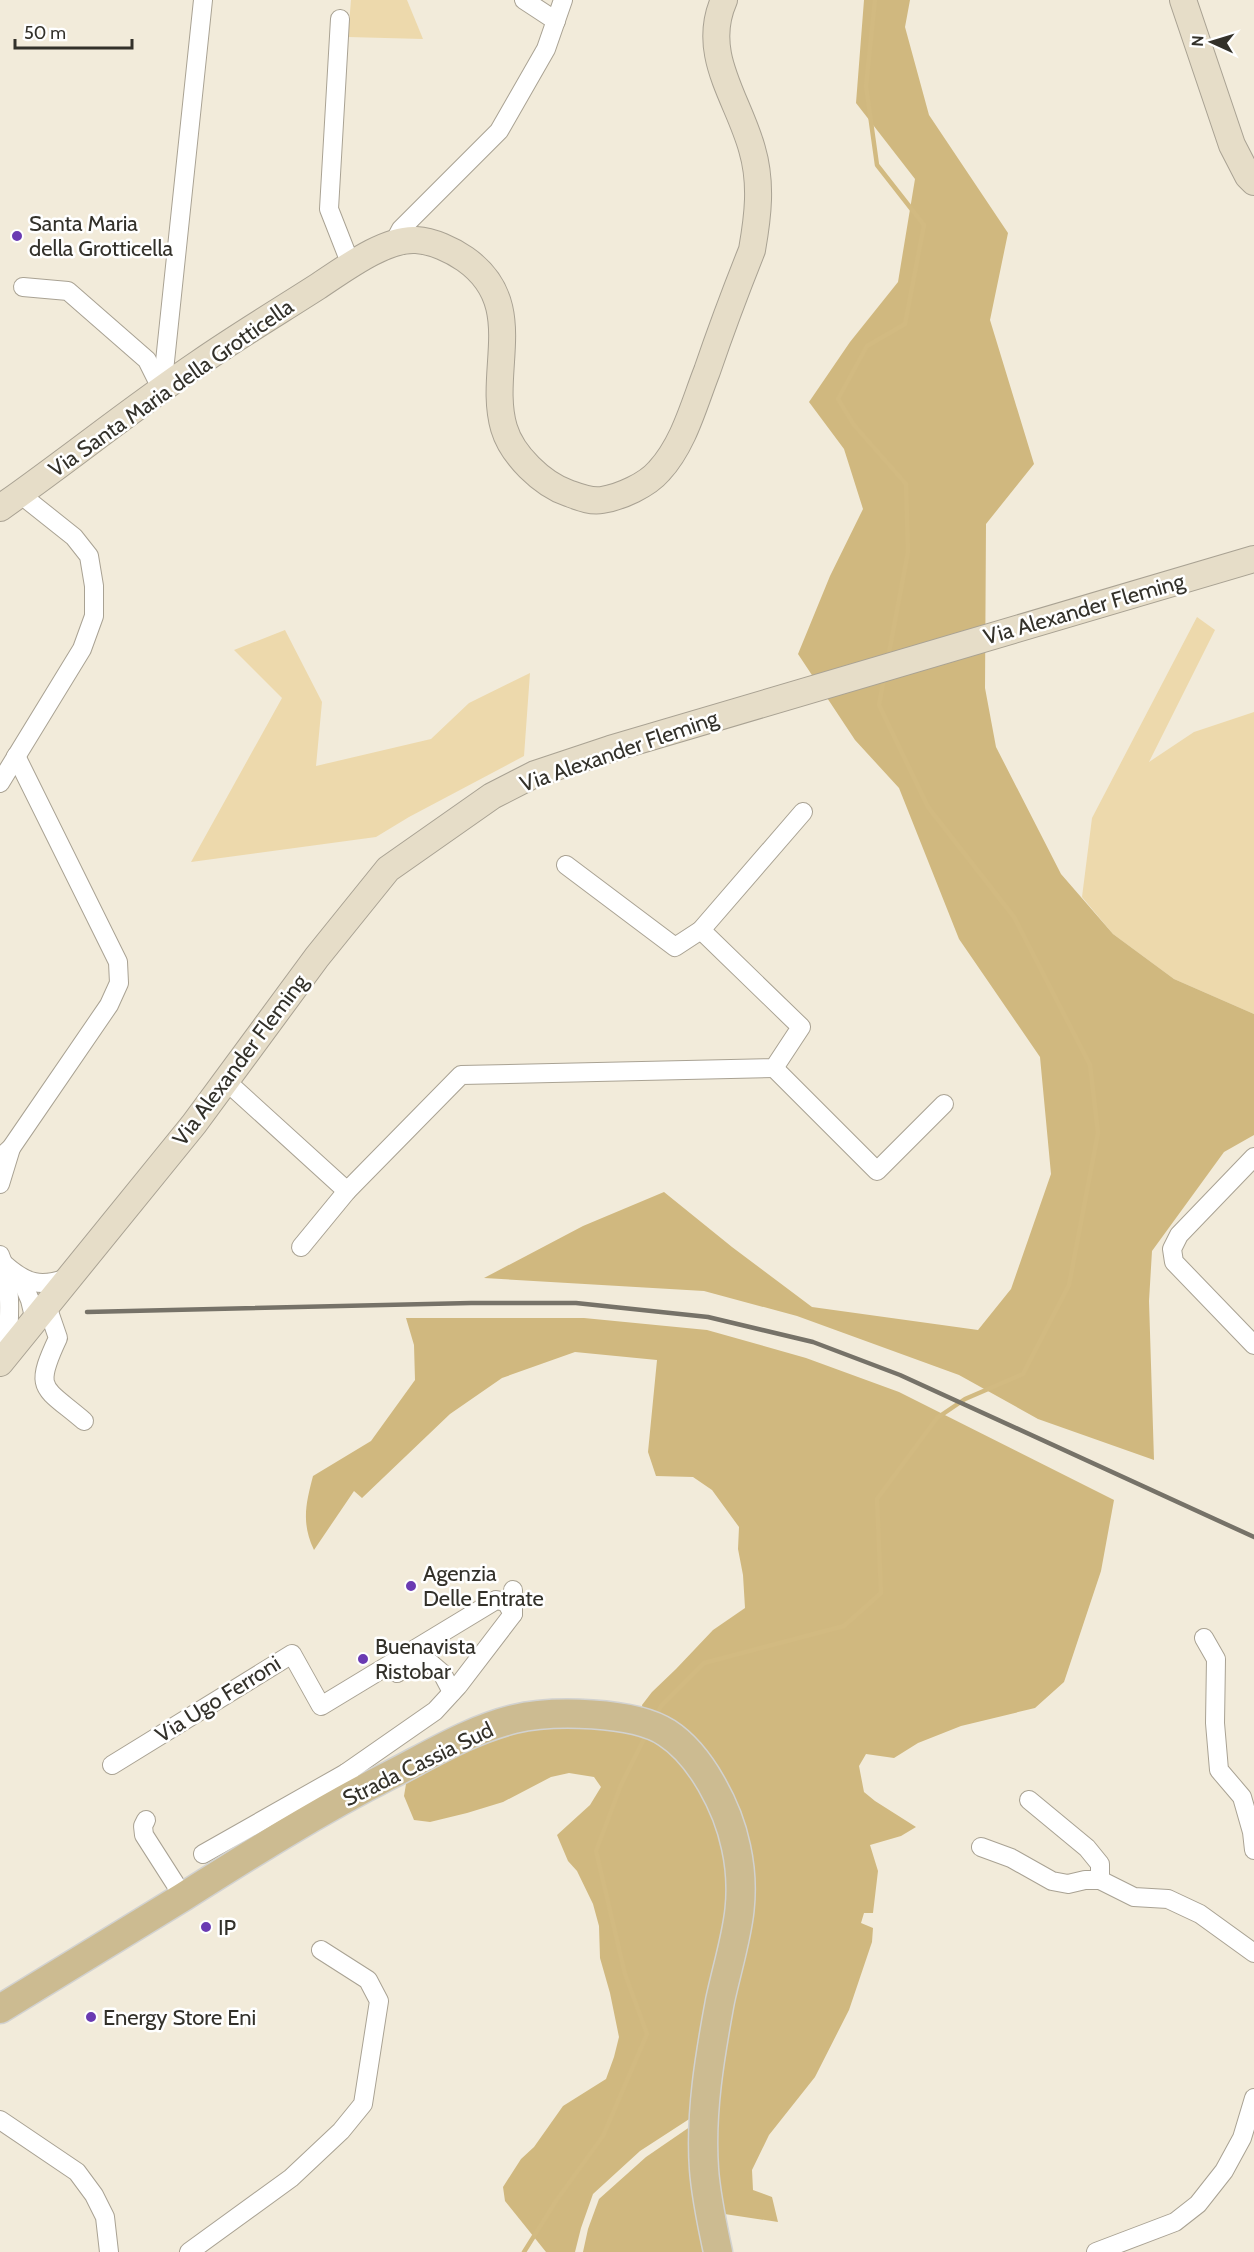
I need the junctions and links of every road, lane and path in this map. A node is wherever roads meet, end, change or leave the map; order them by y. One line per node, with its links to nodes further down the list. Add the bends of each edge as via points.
1 (203, 0): 12 (street)
2 (524, 0): 7 (street)
3 (563, 0): 7 (street)
4 (724, 0): 9 (street, Via Santa Maria della Grotticella, via 715,38 719,64 752,149 759,182 758,219 752,250 686,426 659,472 624,493 602,500 563,492 538,474 513,447 504,430 503,326 499,306 487,282 473,265 436,244 417,240)
5 (1184, 0): 8 (street, via 1232,145)
6 (340, 19): 10 (street, via 329,209)
7 (556, 21): 9 (street, via 546,49 499,131 401,229)
8 (1254, 182)
9 (394, 242): 10 (street, Via Santa Maria della Grotticella)
10 (351, 266): 12 (street, Via Santa Maria della Grotticella)
11 (23, 287): 12 (street, via 68,291 147,360)
12 (162, 390): 13 (street, Via Santa Maria della Grotticella)
13 (10, 501): 15 (street, via 74,537 89,556 94,586 94,616 82,649)
14 (1251, 560): 21 (street, Via Alexander Fleming, via 535,774 492,796 388,869 317,957)
15 (16, 756): 16 (street); 23 (street, via 118,962 119,983 109,1005)
16 (0, 783)
17 (803, 812): 19 (street)
18 (566, 865): 19 (street, via 675,947)
19 (701, 930): 20 (street, via 801,1028)
20 (774, 1068): 22 (street, via 877,1171); 26 (street, via 461,1075)
21 (226, 1082): 26 (street); 29 (street, Via Alexander Fleming)
22 (944, 1104)
23 (4, 1152): 25 (street)
24 (1254, 1157): 32 (street, via 1179,1235 1172,1250 1174,1262)
25 (0, 1184)
26 (347, 1191): 27 (street)
27 (301, 1247)
28 (2, 1260): 30 (street)
29 (75, 1273): 30 (street, via 52,1284); 31 (street, Via Alexander Fleming)
30 (14, 1284): 31 (street); 33 (street)
31 (41, 1313): 33 (street, Via Alexander Fleming); 34 (street, via 58,1338 45,1364 42,1381 46,1389)
32 (1254, 1345)
33 (4, 1358)
34 (84, 1421)
35 (513, 1590): 36 (street)
36 (513, 1614): 38 (street); 40 (street, Via Ugo Ferroni, via 506,1602 496,1600 321,1706 292,1653)
37 (1204, 1638): 45 (street, via 1216,1659 1219,1770 1242,1797)
38 (452, 1692): 39 (street, via 442,1673 428,1660 416,1662); 41 (street)
39 (354, 1698)
40 (112, 1765)
41 (351, 1783): 46 (street); 48 (main road, Strada Cassia Sud); 56 (main road, Strada Cassia Sud, via 480,1729 545,1714 638,1721 666,1732 687,1750 716,1792 728,1818 741,1884 740,1914 720,2002 703,2113 704,2168)
42 (1029, 1800): 47 (street, via 1087,1848 1100,1864)
43 (142, 1822): 48 (street, via 144,1835)
44 (981, 1847): 47 (street, via 1011,1858 1052,1881 1068,1884)
45 (1254, 1850)
46 (203, 1854)
47 (1100, 1880): 50 (street, via 1134,1898 1168,1899 1200,1914)
48 (183, 1896): 51 (main road, Strada Cassia Sud)
49 (321, 1950): 55 (street, via 368,1980 379,2001 363,2104 341,2131 291,2178)
50 (1254, 1953)
51 (0, 2010)
52 (1254, 2098): 57 (street, via 1242,2138 1224,2171 1198,2204 1175,2222)
53 (0, 2120): 54 (street, via 77,2172 105,2217)
54 (109, 2252)
55 (189, 2252)
56 (718, 2252)
57 (1096, 2252)

